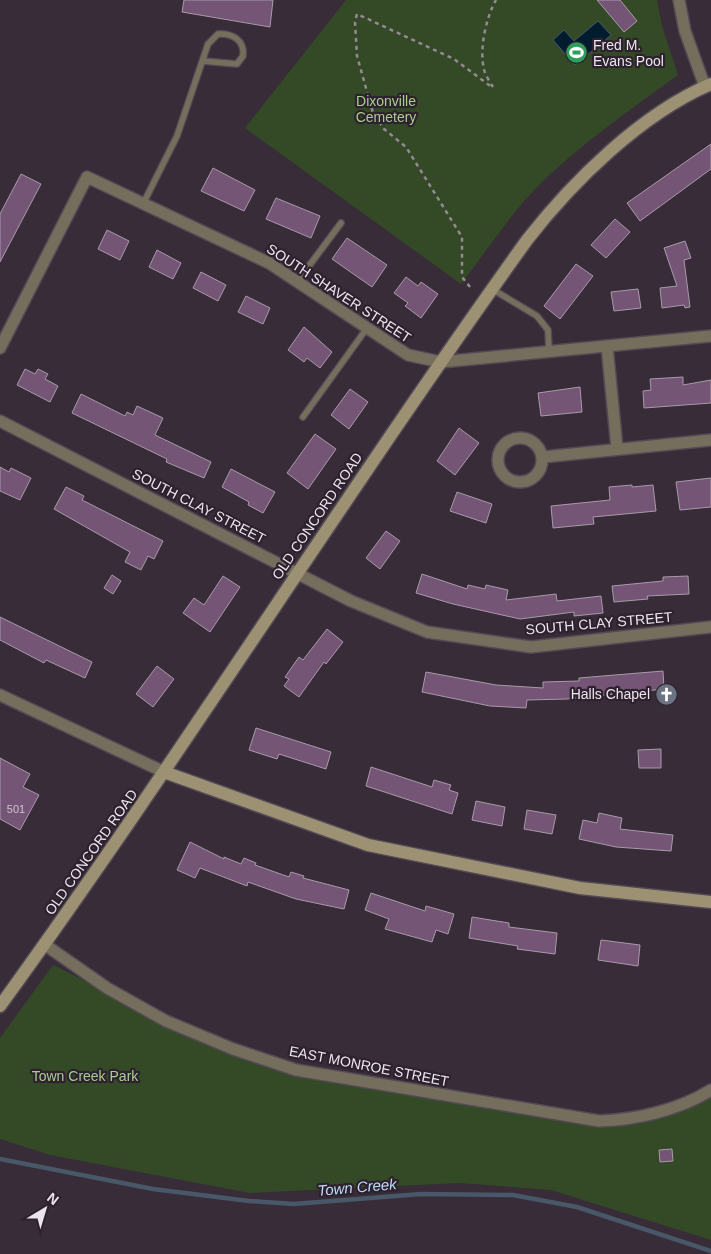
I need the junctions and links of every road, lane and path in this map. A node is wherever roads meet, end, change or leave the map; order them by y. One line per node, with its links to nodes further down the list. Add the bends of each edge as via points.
1 (496, 0): 8 (path, via 482,56 484,70 493,88 433,48 357,14 355,22 357,56 373,113 384,129 406,147 462,237 462,277)
2 (680, 0): 4 (street, via 685,31)
3 (203, 61): 3 (lane, via 208,44 218,34 231,35 242,46 243,56 237,64); 5 (lane, via 177,136)
4 (708, 85): 9 (main road, OLD CONCORD ROAD, via 645,125 591,168 546,215)
5 (143, 204): 7 (street, SOUTH SHAVER STREET, via 269,263); 13 (street, SOUTH SHAVER STREET, via 87,177)
6 (341, 223): 7 (lane)
7 (297, 282): 10 (street, SOUTH SHAVER STREET)
8 (470, 287)
9 (492, 289): 14 (lane, via 536,316 548,330); 15 (main road, OLD CONCORD ROAD)
10 (367, 328): 15 (street, SOUTH SHAVER STREET, via 408,356); 16 (lane)
11 (711, 336): 12 (street, SOUTH SHAVER STREET)
12 (607, 346): 14 (street, SOUTH SHAVER STREET); 19 (street)
13 (0, 348)
14 (549, 351): 15 (street, SOUTH SHAVER STREET)
15 (441, 362): 21 (main road, OLD CONCORD ROAD)
16 (304, 417)
17 (0, 421): 21 (street, SOUTH CLAY STREET)
18 (711, 440): 19 (street)
19 (617, 448): 20 (street)
20 (543, 457): 20 (street, via 534,442 517,438 502,446 498,463 506,478 523,483 538,474)
21 (296, 573): 22 (street, SOUTH CLAY STREET, via 427,632 531,647); 24 (main road, OLD CONCORD ROAD)
22 (711, 627)
23 (0, 695): 24 (street)
24 (164, 772): 25 (main road, via 368,845 580,888); 26 (main road, OLD CONCORD ROAD)
25 (711, 902)
26 (44, 944): 27 (main road, OLD CONCORD ROAD); 28 (street, EAST MONROE STREET, via 106,988 166,1021 296,1070 599,1121 624,1121 664,1110 699,1098)
27 (0, 1006)
28 (711, 1090)

